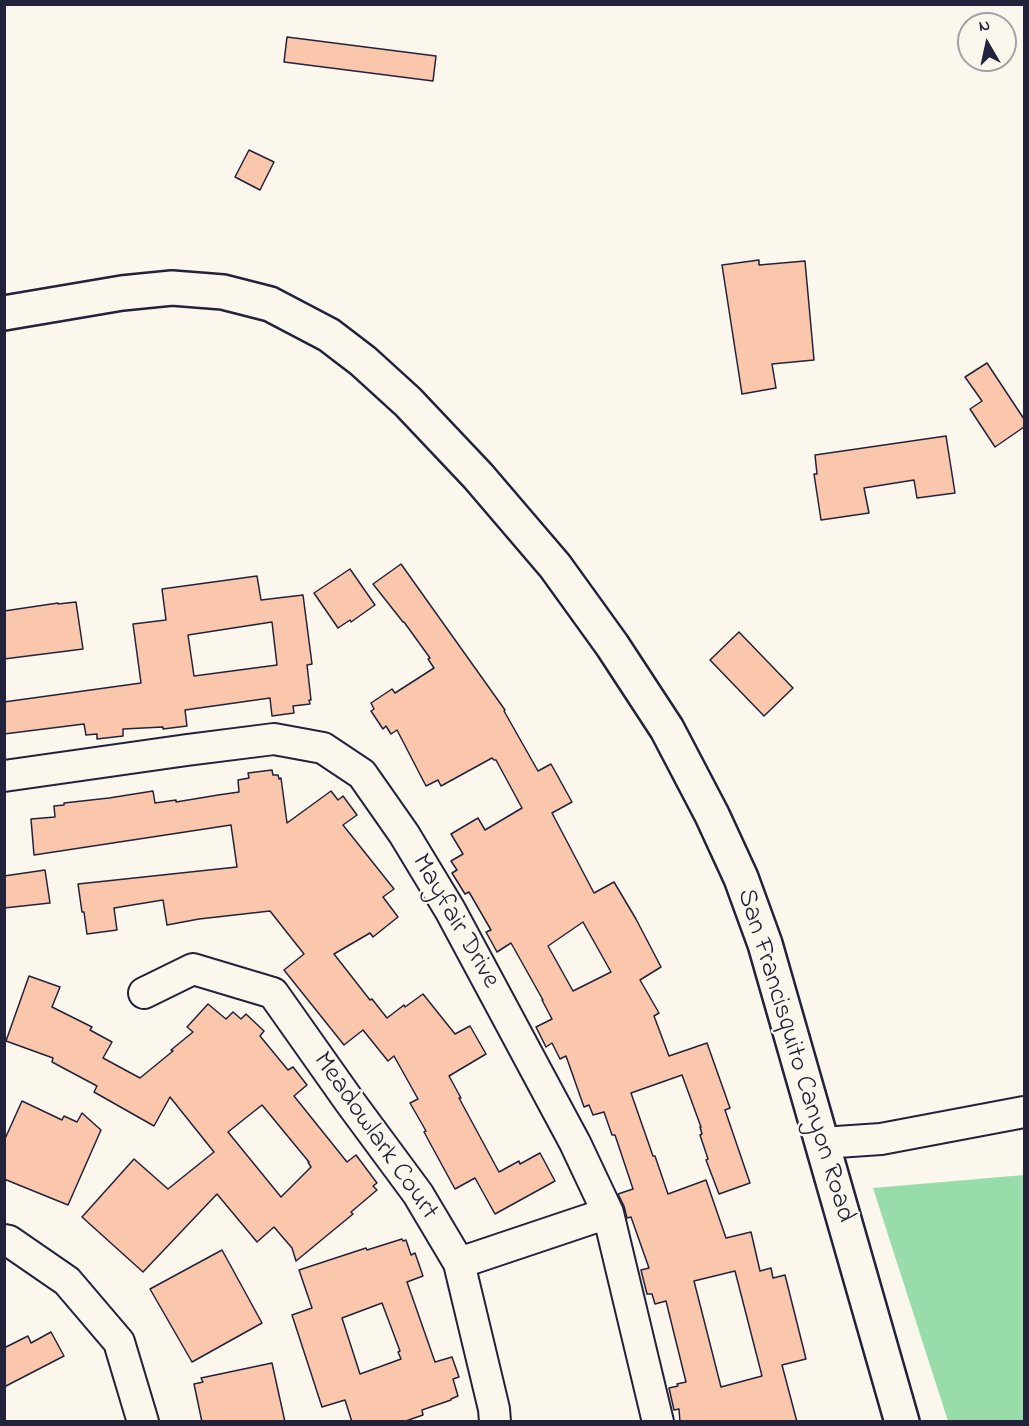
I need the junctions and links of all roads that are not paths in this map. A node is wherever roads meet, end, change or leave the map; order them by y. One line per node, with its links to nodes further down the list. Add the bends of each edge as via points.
1 (4, 313): 5 (main road, San Francisquito Canyon Road, via 172,288 224,292 270,304 329,335 408,402 555,566 667,729 745,889 765,944)
2 (4, 776): 6 (street, Mayfair Drive, via 274,739 323,748 362,774 450,910 575,1143)
3 (144, 993): 8 (street, Meadowlark Court, via 193,969 273,993 418,1194)
4 (1024, 1112): 5 (street, via 881,1138)
5 (822, 1143): 12 (main road, San Francisquito Canyon Road)
6 (608, 1213): 8 (street); 11 (street, Mayfair Drive)
7 (4, 1239): 9 (street, via 67,1281 119,1342)
8 (459, 1263): 10 (street, Meadowlark Court)
9 (143, 1422)
10 (495, 1422)
11 (658, 1422)
12 (902, 1422)

